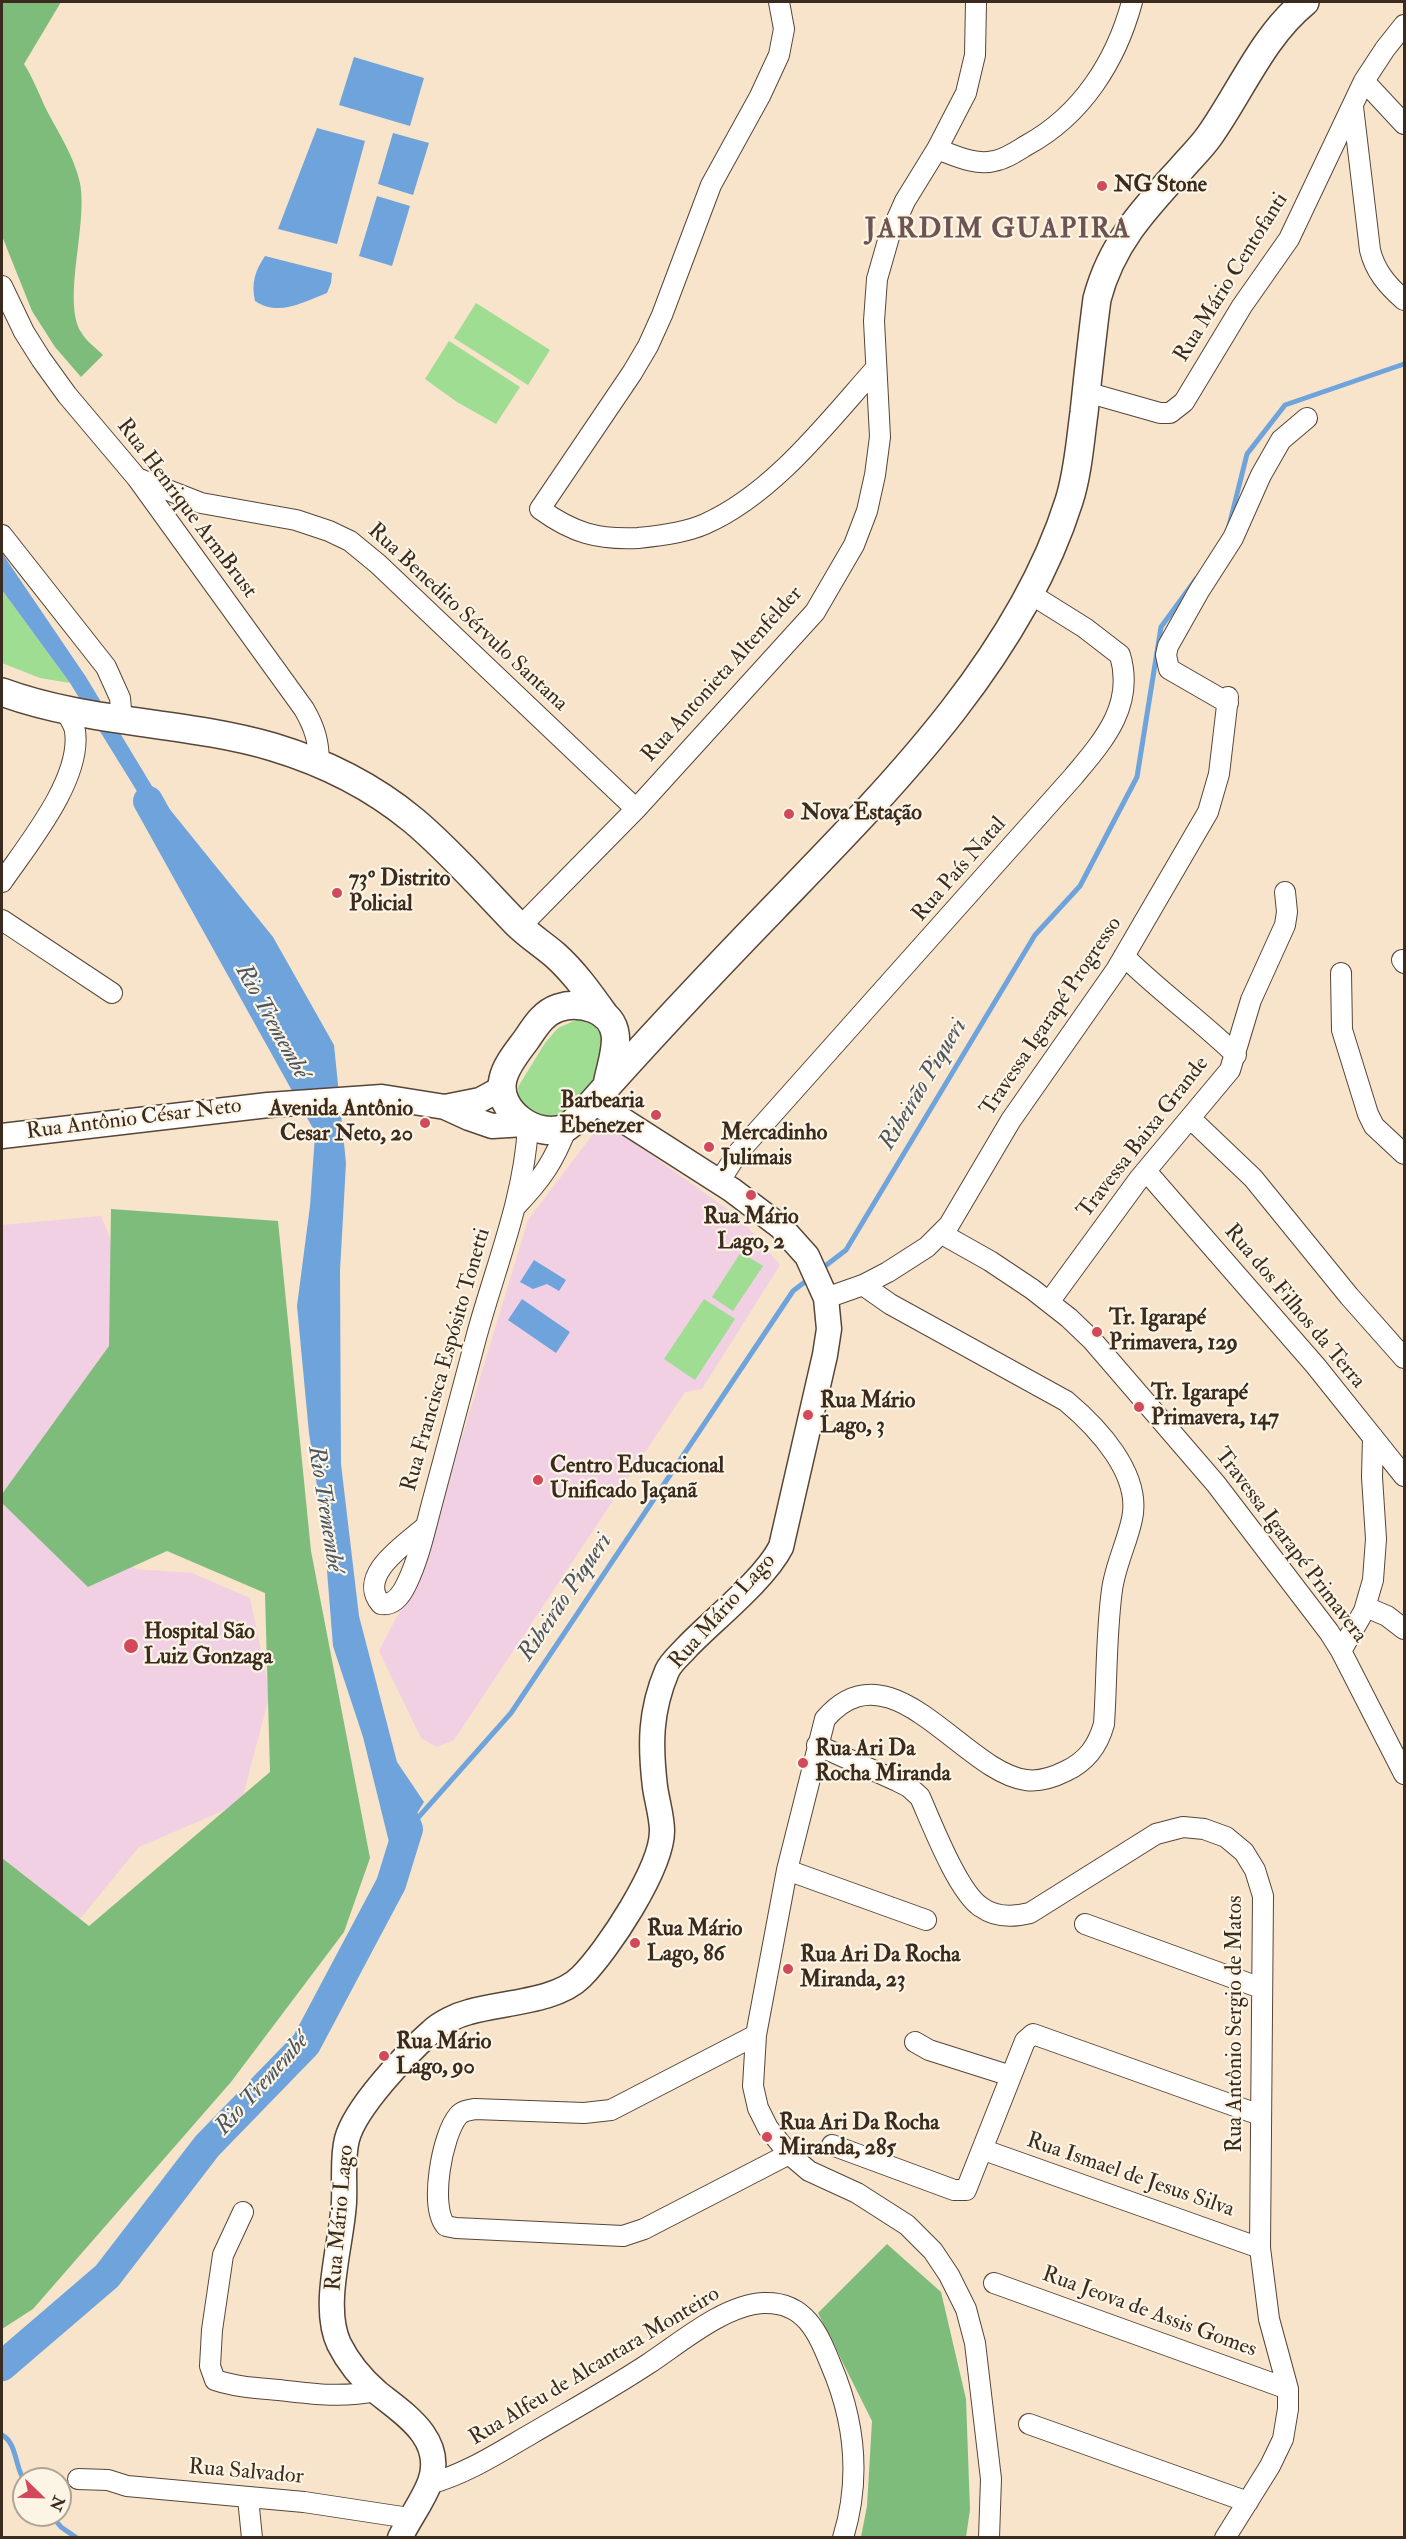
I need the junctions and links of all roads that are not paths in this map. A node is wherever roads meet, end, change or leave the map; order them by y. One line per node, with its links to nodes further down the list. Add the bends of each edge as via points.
1 (779, 2): 12 (street, via 784,29 779,55 711,185 648,346 540,509 586,535 618,539 656,537 703,525 735,508 778,474)
2 (976, 2): 9 (street, Rua Antonieta Altenfelder, via 975,55 966,93)
3 (1132, 2): 9 (street, via 1122,36 1107,64 1092,88 1059,123 994,162 976,162)
4 (1299, 3): 13 (main road, via 1268,43 1208,138 1140,215 1110,258 1097,299)
5 (1404, 25): 6 (street, Rua Mário Centofanti)
6 (1364, 81): 7 (street, Rua Mário Centofanti); 8 (street)
7 (1353, 107): 11 (street, via 1373,264); 13 (street, Rua Mário Centofanti, via 1289,239 1178,408 1160,413)
8 (1404, 124)
9 (937, 149): 12 (street, Rua Antonieta Altenfelder, via 905,201 877,279)
10 (2, 286): 15 (street, Rua Henrique ArmBrust, via 40,359)
11 (1404, 300)
12 (876, 368): 22 (street, Rua Antonieta Altenfelder, via 880,437 875,475 862,522 838,576 815,612)
13 (1086, 392): 17 (main road, via 1070,500)
14 (1307, 418): 27 (street, Travessa Igarapé Progresso, via 1281,440 1233,537 1168,646 1169,669 1228,700 1219,774 1208,812)
15 (137, 478): 21 (street, Rua Henrique ArmBrust, via 304,709 319,742); 22 (street, Rua Benedito Sérvulo Santana, via 201,503 296,520 350,541)
16 (2, 535): 20 (street, via 106,667 120,698)
17 (1029, 593): 32 (main road, via 985,665 929,739 822,859); 43 (street, Rua País Natal, via 1120,655 1123,694 1112,724 1073,777 744,1146)
18 (2, 692): 19 (main road)
19 (65, 710): 20 (main road); 23 (street, via 75,729 71,766 48,813)
20 (119, 720): 21 (main road, via 232,737)
21 (319, 764): 26 (main road, via 352,779 415,821)
22 (636, 809): 26 (street, Rua Antonieta Altenfelder)
23 (4, 872)
24 (1285, 892): 33 (street, Travessa Baixa Grande, via 1285,925 1251,1000)
25 (2, 920): 29 (street)
26 (525, 931): 30 (main road, via 554,978); 31 (main road, via 554,954)
27 (1124, 956): 33 (street); 45 (street, Travessa Igarapé Progresso, via 1011,1120)
28 (1341, 973): 41 (street, via 1342,1029 1368,1114 1374,1126)
29 (112, 993)
30 (560, 1008): 31 (main road, via 581,1006); 34 (main road, via 541,1019 506,1071)
31 (607, 1016): 32 (main road, via 638,1023); 35 (main road, via 614,1027 615,1043)
32 (670, 1016): 35 (main road)
33 (1236, 1055): 37 (street, Travessa Baixa Grande, via 1230,1070)
34 (502, 1088): 36 (street, Rua Antônio César Neto, via 480,1100); 38 (main road, via 505,1101)
35 (600, 1093): 39 (main road); 43 (street, Rua Mário Lago)
36 (445, 1107): 38 (street, Rua Antônio César Neto, via 492,1126); 40 (street, Rua Antônio César Neto, via 382,1097 268,1105)
37 (1190, 1118): 42 (street, Travessa Baixa Grande); 49 (street, via 1253,1178)
38 (526, 1125): 39 (main road, via 547,1130); 44 (street, Rua Francisca Espósito Tonetti)
39 (567, 1126): 44 (street, via 548,1171)
40 (2, 1136)
41 (1404, 1154)
42 (1146, 1171): 48 (street, Travessa Baixa Grande); 50 (street, Rua dos Filhos da Terra)
43 (719, 1182): 47 (street, Rua Mário Lago, via 781,1227 807,1256)
44 (516, 1206): 52 (street, Rua Francisca Espósito Tonetti)
45 (942, 1234): 46 (street, Travessa Igarapé Progresso); 48 (street, Travessa Igarapé Primavera)
46 (863, 1285): 47 (street, Travessa Igarapé Progresso); 56 (street, via 890,1304 1065,1401 1088,1419 1129,1478 1133,1517 1112,1587 1104,1724 1100,1739 1078,1766 1052,1778 1028,1781 1013,1777 908,1706 864,1696 835,1707 825,1719)
47 (825, 1294): 73 (street, Rua Mário Lago, via 829,1329 824,1363 781,1547 768,1568 669,1667 659,1693 651,1727 662,1832 656,1860 641,1893 580,1978 560,1991 467,2012 432,2031 374,2092 355,2119 346,2141 333,2320 338,2342 349,2361)
48 (1049, 1302): 55 (street, Travessa Igarapé Primavera, via 1092,1340 1190,1452)
49 (1404, 1358)
50 (1373, 1437): 51 (street, Rua dos Filhos da Terra); 53 (street, via 1375,1560)
51 (1404, 1476)
52 (425, 1527)
53 (1366, 1607): 54 (street); 55 (street)
54 (1404, 1629)
55 (1341, 1651): 57 (street, Travessa Igarapé Primavera)
56 (817, 1745): 58 (street); 61 (street, Rua Antônio Sergio de Matos, via 909,1787 920,1797 960,1882 980,1907 995,1914 1013,1917 1030,1913 1156,1834 1183,1827 1226,1837 1244,1852 1263,1896)
57 (1404, 1774)
58 (788, 1870): 59 (street); 62 (street)
59 (926, 1920)
60 (1085, 1924): 61 (street)
61 (1261, 1988): 65 (street, Rua Antônio Sergio de Matos)
62 (756, 2035): 68 (street, via 753,2086 758,2108); 68 (street, via 611,2110 465,2111 452,2126 444,2151 438,2212 446,2226 456,2228 623,2236 644,2229)
63 (915, 2042): 64 (street)
64 (1011, 2076): 65 (street, via 1025,2041 1033,2034); 67 (street)
65 (1260, 2115): 70 (street, Rua Antônio Sergio de Matos)
66 (832, 2145): 67 (street, via 963,2191 968,2188)
67 (984, 2150): 70 (street, Rua Ismael de Jesus Silva)
68 (789, 2154): 82 (street, via 809,2171 857,2193 907,2225 933,2251 949,2276 966,2309 975,2343 991,2479)
69 (243, 2212): 73 (street, via 228,2241 220,2271 210,2366 215,2380 320,2396)
70 (1260, 2248): 72 (street, Rua Antônio Sergio de Matos, via 1269,2319)
71 (994, 2283): 72 (street, Rua Jeova de Assis Gomes)
72 (1288, 2389): 78 (street, Rua Antônio Sergio de Matos, via 1282,2439)
73 (376, 2391): 76 (street, Rua Mário Lago, via 422,2431 433,2457)
74 (1029, 2424): 78 (street)
75 (78, 2479): 77 (street, Rua Salvador)
76 (429, 2484): 79 (street, Rua Mário Lago); 81 (street, Rua Alfeu de Alcantara Monteiro, via 476,2465 620,2382 722,2316 747,2306 782,2305 801,2313 814,2325 848,2413 855,2476 852,2510)
77 (248, 2498): 79 (street, Rua Salvador, via 304,2502); 80 (street)
78 (1248, 2502): 83 (street, Rua Antônio Sergio de Matos)
79 (405, 2528)
80 (252, 2538)
81 (843, 2538)
82 (989, 2538)
83 (1225, 2538)

